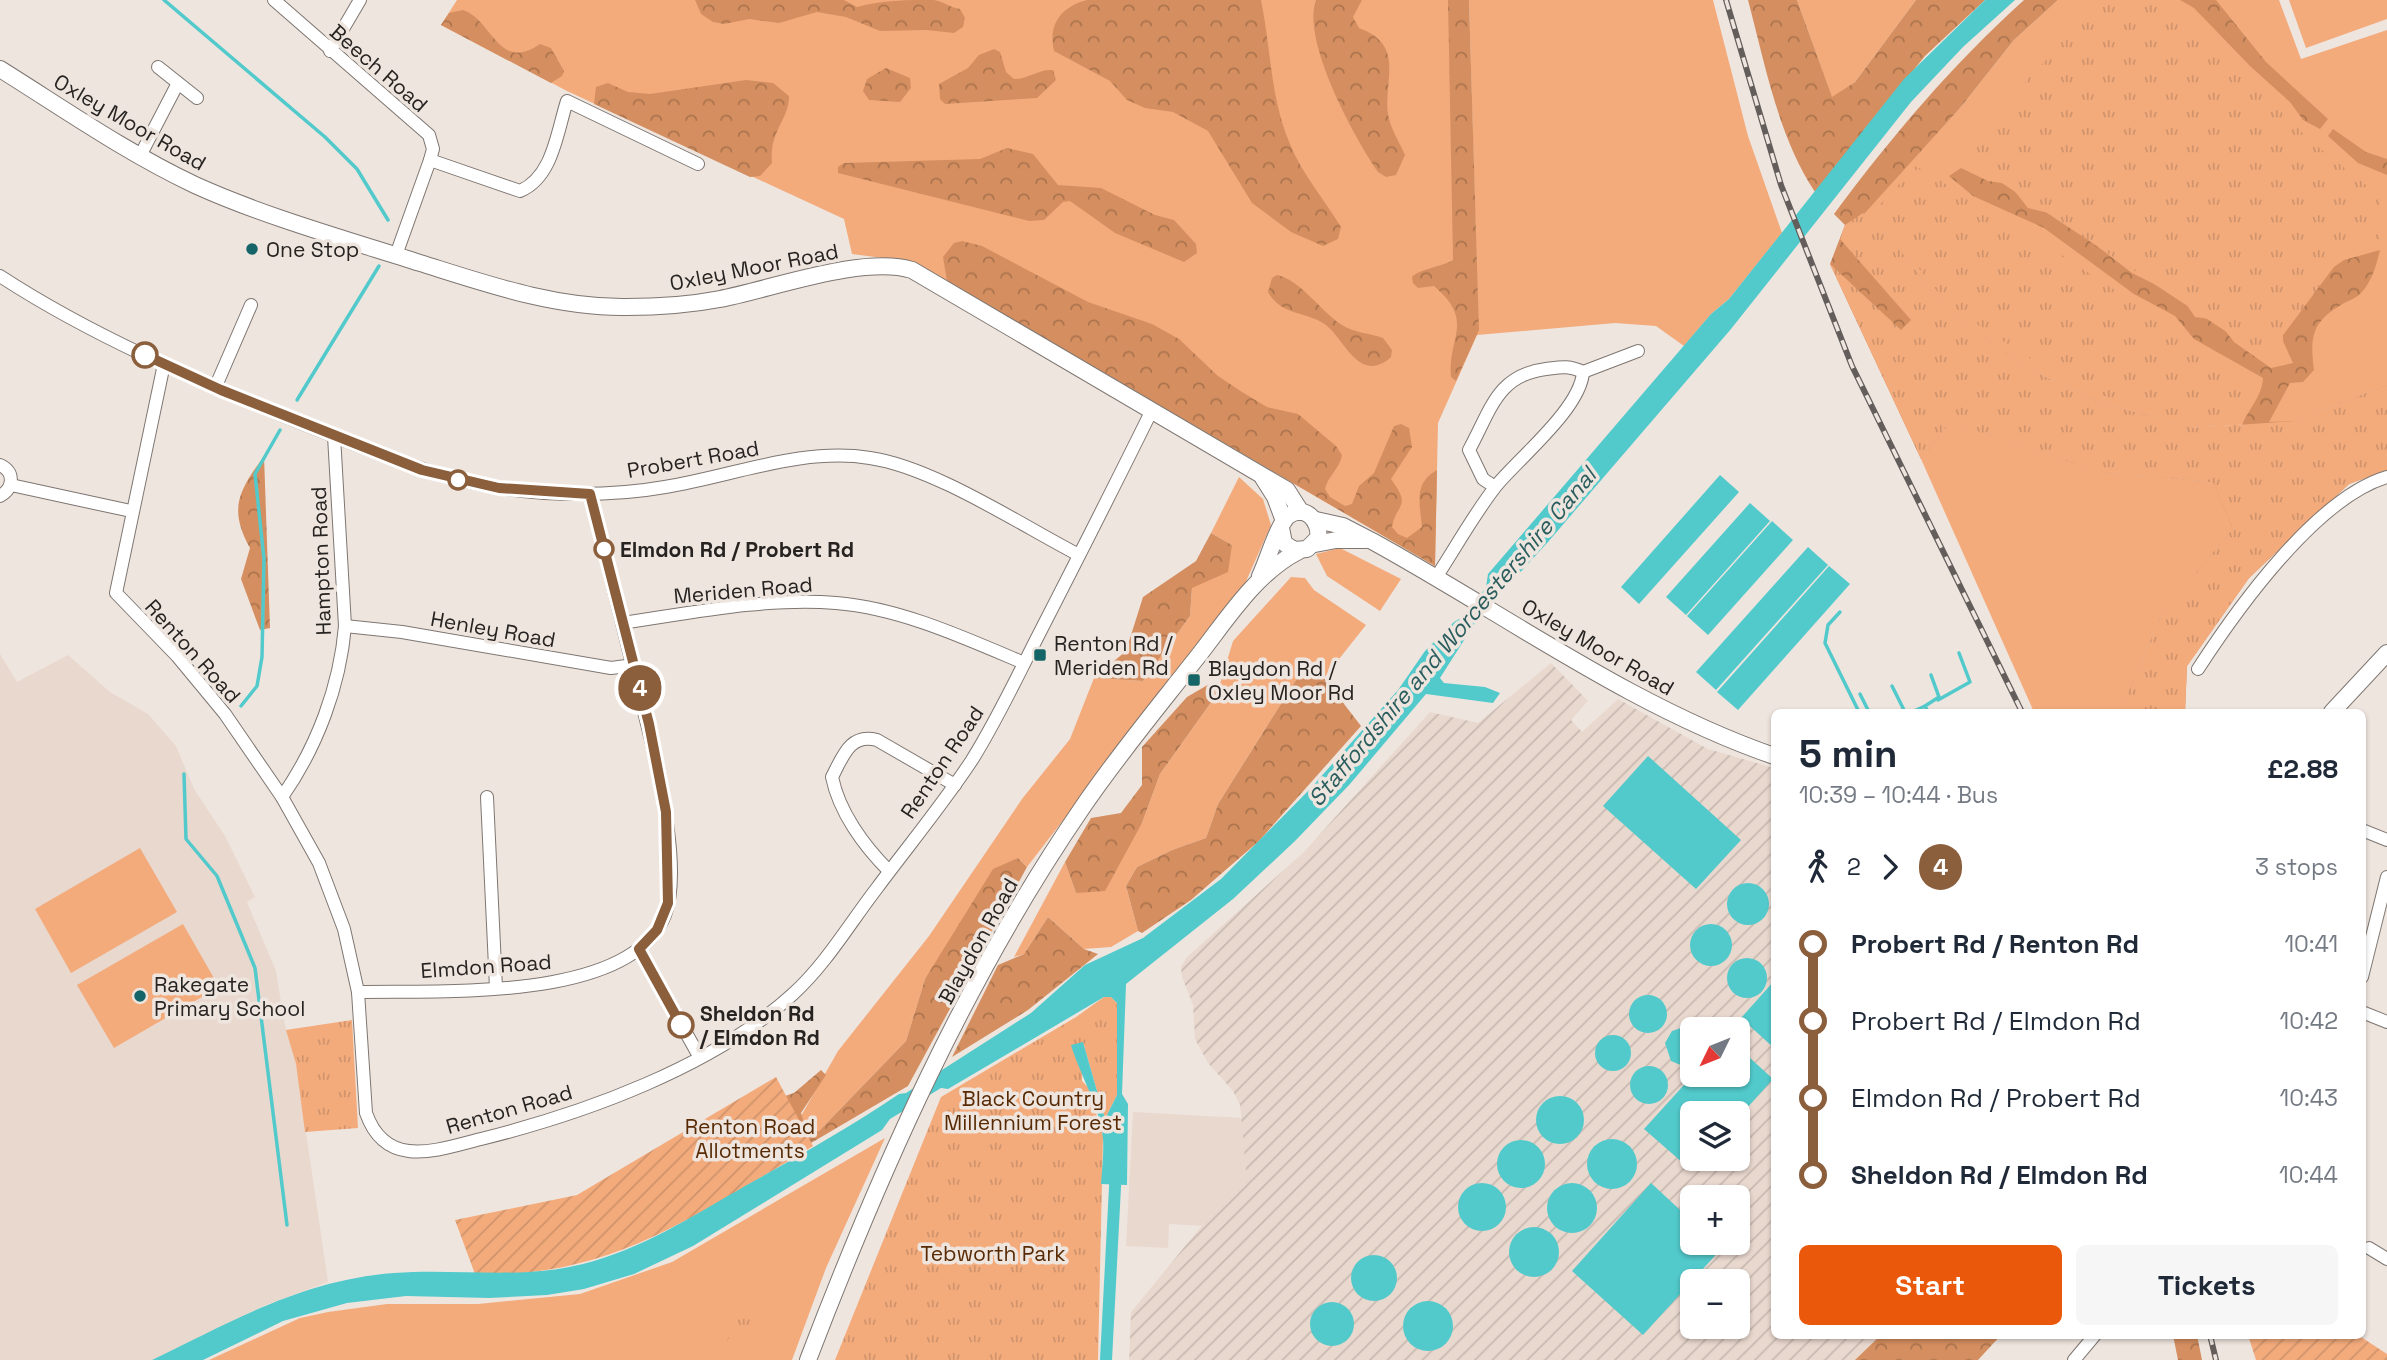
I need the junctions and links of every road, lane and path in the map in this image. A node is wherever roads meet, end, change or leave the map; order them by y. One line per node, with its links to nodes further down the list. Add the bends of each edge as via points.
1 (274, 0): 3 (street, Beech Road)
2 (360, 0): 3 (street)
3 (330, 51): 9 (street, Beech Road, via 429,135)
4 (158, 67): 6 (street)
5 (0, 69): 8 (street, Oxley Moor Road)
6 (178, 83): 7 (street); 8 (street)
7 (197, 98)
8 (140, 156): 11 (street, Oxley Moor Road, via 218,194)
9 (430, 160): 10 (street, via 520,191 544,174 567,101); 11 (street)
10 (698, 164)
11 (396, 255): 18 (street, Oxley Moor Road, via 520,293 623,307 719,299 868,266 900,266 927,277)
12 (0, 276): 15 (street, Probert Road, via 87,328)
13 (251, 305): 17 (street)
14 (1638, 351): 16 (street, via 1620,363)
15 (164, 364): 17 (street, Probert Road); 27 (street, Renton Road)
16 (1583, 372): 24 (street, via 1563,412); 24 (street, via 1570,366 1525,371 1504,385 1469,450 1483,479)
17 (215, 388): 19 (street, Probert Road)
18 (1152, 410): 21 (street, Oxley Moor Road); 32 (street, Renton Road)
19 (334, 436): 25 (street, Probert Road, via 452,479 543,493); 36 (street, Hampton Road)
20 (0, 465): 23 (street, via 11,475)
21 (1259, 473): 28 (street, Oxley Moor Road, via 1287,490); 29 (street, Oxley Moor Road, via 1275,497)
22 (2387, 477): 40 (street, via 2364,484 2271,568 2236,610)
23 (11, 485): 26 (street); 27 (street)
24 (1495, 487): 33 (street)
25 (590, 494): 32 (street, Probert Road, via 666,487 814,457 871,458 925,474); 35 (street, Elmdon Road)
26 (0, 496)
27 (131, 511): 44 (street, Renton Road, via 116,586 119,598 197,679)
28 (1309, 516): 29 (street, via 1292,514); 30 (street, Oxley Moor Road); 31 (street, via 1320,532)
29 (1282, 524): 31 (street, via 1284,543); 34 (street, Blaydon Road)
30 (1372, 541): 31 (street, Oxley Moor Road, via 1336,540); 33 (street, Oxley Moor Road)
31 (1307, 547): 34 (street, Blaydon Road)
32 (1079, 555): 38 (street, Renton Road)
33 (1437, 576): 42 (street, Oxley Moor Road, via 1558,650 1687,720)
34 (1256, 584): 60 (street, Blaydon Road, via 1082,808 1018,911 950,1036 891,1159)
35 (623, 623): 38 (street, Meriden Road, via 790,602 838,603 936,628); 39 (street, Elmdon Road)
36 (345, 626): 39 (street, Henley Road, via 611,668); 44 (street, Hampton Road, via 338,678 317,733)
37 (2387, 653): 41 (street)
38 (1024, 663): 43 (street, Renton Road)
39 (634, 665): 50 (street, Elmdon Road, via 666,812 670,880 664,916)
40 (2198, 669)
41 (2335, 709)
42 (1771, 755)
43 (955, 785): 48 (street, Renton Road); 48 (street, via 877,740 866,737 850,744 832,777 835,793 865,844)
44 (282, 797): 53 (street, Renton Road, via 333,898)
45 (487, 797): 52 (street)
46 (2366, 832): 47 (street)
47 (2387, 840)
48 (889, 871): 56 (street, Renton Road, via 794,993)
49 (2387, 877): 51 (street)
50 (639, 949): 52 (street, Elmdon Road, via 573,978); 56 (street)
51 (2366, 961)
52 (496, 988): 53 (street, Elmdon Road)
53 (358, 992): 56 (street, Renton Road, via 366,1113 378,1136 401,1150 439,1150 584,1108)
54 (2366, 1014): 55 (street)
55 (2387, 1022)
56 (699, 1056)
57 (2370, 1248): 58 (street)
58 (2387, 1259)
59 (2092, 1339): 61 (street)
60 (808, 1360)
61 (2074, 1360)

